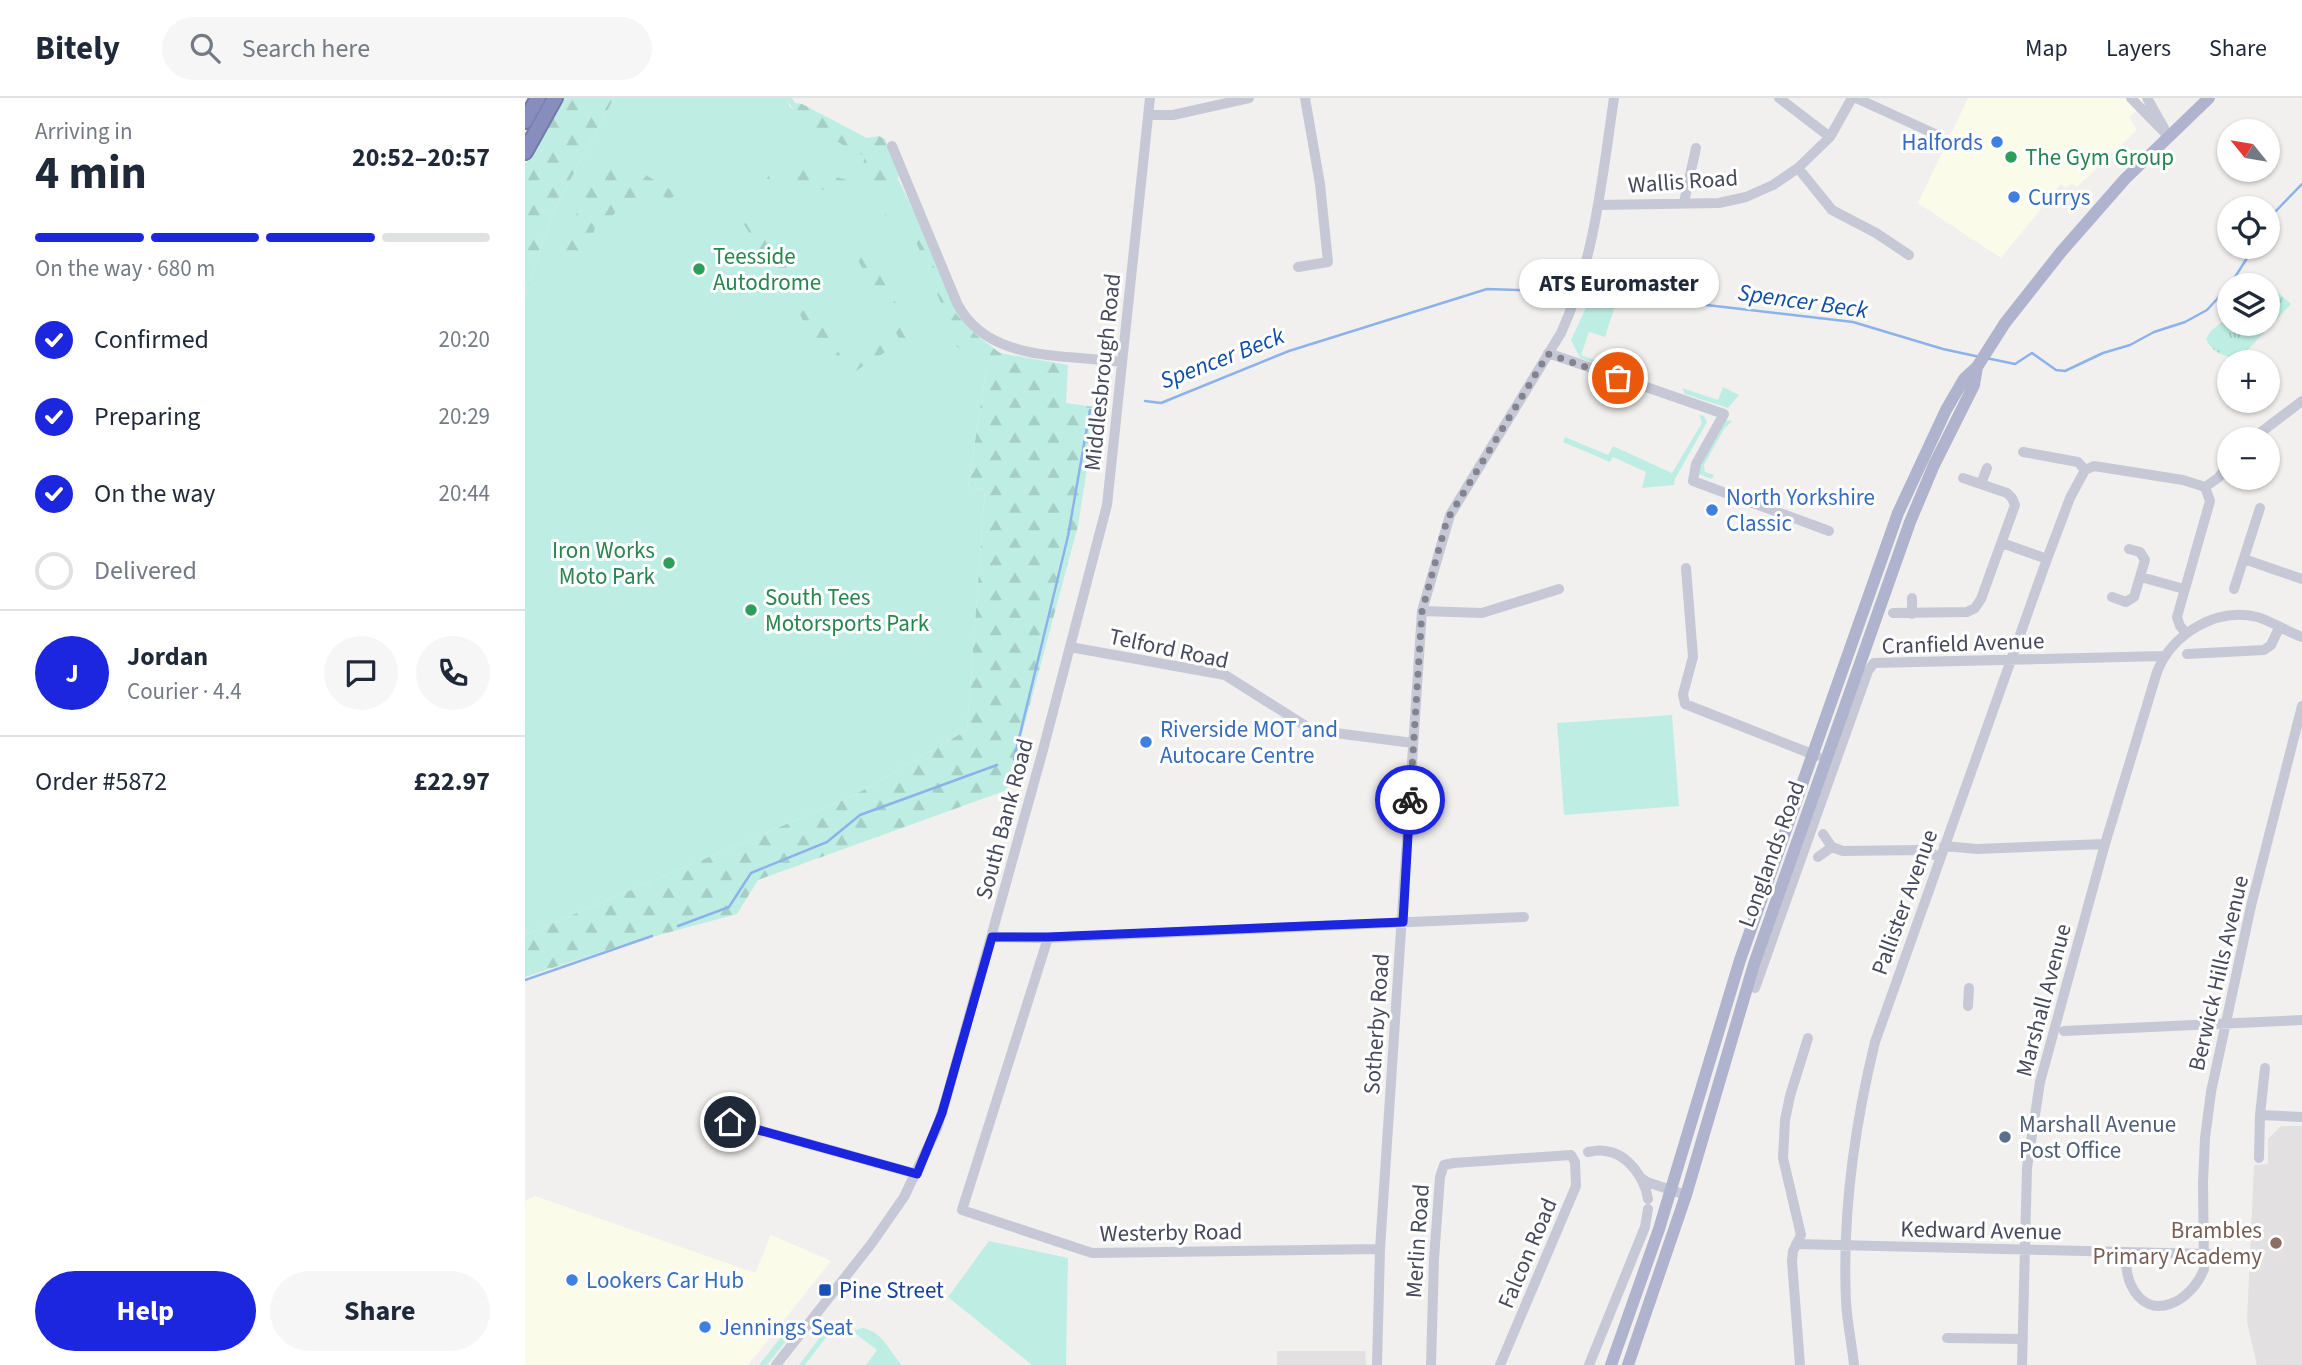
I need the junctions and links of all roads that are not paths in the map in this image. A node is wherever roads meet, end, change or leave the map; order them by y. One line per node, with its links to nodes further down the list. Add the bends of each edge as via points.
1 (538, 98): 13 (highway)
2 (555, 98): 19 (highway)
3 (1150, 98): 12 (street, Middlesbrough Road)
4 (1249, 98): 12 (street, via 1173,115)
5 (1304, 98): 24 (street, via 1328,262)
6 (1614, 98): 22 (street, Sotherby Road)
7 (1779, 98): 16 (street)
8 (1854, 98): 14 (street); 16 (street, Wallis Road)
9 (2131, 98): 15 (street)
10 (2147, 98): 15 (street)
11 (2210, 98): 15 (main road)
12 (1148, 115): 26 (street, Middlesbrough Road)
13 (525, 121)
14 (1935, 134)
15 (2168, 136): 27 (main road, via 2061,252 2004,323)
16 (1830, 137): 20 (street, Wallis Road)
17 (892, 145): 26 (street, via 957,303 972,325 1015,350)
18 (1696, 148): 21 (street)
19 (525, 152)
20 (1797, 168): 21 (street, Wallis Road, via 1746,197 1719,203); 23 (street, via 1832,210)
21 (1684, 202): 22 (street, Wallis Road)
22 (1599, 205): 25 (street, Sotherby Road, via 1574,303)
23 (1909, 255)
24 (1298, 267)
25 (1548, 354): 38 (street, via 1724,414 1696,464 1693,481); 51 (street, Sotherby Road, via 1450,515)
26 (1122, 362): 57 (street, Middlesbrough Road, via 1107,505)
27 (1978, 365): 63 (main road, Longlands Road, via 1946,410 1898,513); 64 (main road, Longlands Road, via 1974,385 1910,522)
28 (2302, 401): 29 (street)
29 (2268, 427)
30 (2023, 452): 32 (street, via 2078,462)
31 (1987, 468): 35 (street)
32 (2085, 470): 36 (street, via 2094,466); 41 (street, Pallister Avenue)
33 (1963, 478): 35 (street)
34 (2217, 479): 36 (street)
35 (1981, 484): 39 (street, via 2013,498 2015,505)
36 (2205, 487): 47 (street, via 2210,502)
37 (2260, 508): 42 (street)
38 (1829, 531)
39 (2002, 543): 41 (street); 53 (street, via 1975,608)
40 (2129, 549): 44 (street, via 2140,552 2145,560)
41 (2047, 559): 60 (street, Pallister Avenue)
42 (2244, 559): 45 (street); 48 (street)
43 (1686, 568): 63 (street, via 1693,657 1683,694 1685,704)
44 (2141, 577): 47 (street); 49 (street, via 2134,597 2126,602)
45 (2302, 579)
46 (1559, 589): 51 (street, via 1482,613)
47 (2184, 589): 55 (street, via 2177,617)
48 (2234, 589)
49 (2112, 597)
50 (1912, 598): 53 (street)
51 (1422, 611): 62 (street, Sotherby Road)
52 (1893, 613): 53 (street)
53 (1912, 614)
54 (2279, 628): 55 (street, via 2259,618 2237,615 2211,620); 56 (street); 58 (street, via 2264,650)
55 (2186, 633): 59 (street)
56 (2302, 637)
57 (1070, 647): 62 (street, Telford Road, via 1225,676 1312,730); 73 (street, South Bank Road)
58 (2187, 654)
59 (2163, 656): 60 (street, Cranfield Avenue); 66 (street, Marshall Avenue)
60 (2011, 660): 67 (street, Pallister Avenue); 75 (street, Cranfield Avenue, via 1874,663)
61 (2302, 706): 79 (street, Berwick Hills Avenue)
62 (1413, 743): 72 (street, Sotherby Road)
63 (1813, 755): 64 (street); 91 (main road, Longlands Road)
64 (1827, 760): 92 (main road, Longlands Road, via 1754,964)
65 (1823, 834): 68 (street)
66 (2105, 844): 67 (street); 96 (street, Marshall Avenue, via 2040,1082 2027,1168)
67 (1944, 846): 70 (street, Pallister Avenue)
68 (1832, 847): 69 (street); 70 (street, via 1843,851 1921,850)
69 (1818, 857)
70 (1940, 857): 94 (street, Pallister Avenue, via 1875,1042 1854,1142)
71 (1524, 917): 72 (street)
72 (1403, 922): 74 (street); 95 (street, Sotherby Road)
73 (992, 937): 74 (street); 89 (street, South Bank Road, via 943,1108)
74 (1048, 937): 95 (street, Westerby Road, via 962,1210 1092,1253)
75 (1755, 988)
76 (1969, 988): 77 (street)
77 (1968, 1006)
78 (2302, 1020): 79 (street)
79 (2225, 1023): 80 (street); 98 (street, Berwick Hills Avenue, via 2205,1138)
80 (2064, 1031)
81 (1808, 1038): 93 (street, via 1785,1121 1783,1158 1801,1235)
82 (2265, 1068): 83 (street)
83 (2260, 1115): 84 (street); 88 (street)
84 (2302, 1117)
85 (730, 1122): 89 (street)
86 (1588, 1152): 90 (street, via 1614,1153)
87 (1571, 1155): 104 (street, Merlin Road, via 1444,1165 1434,1259); 105 (street, Falcon Road, via 1576,1186)
88 (2259, 1158)
89 (917, 1174): 102 (street, South Bank Road, via 872,1243)
90 (1641, 1177): 91 (street); 106 (street, via 1648,1204 1645,1227)
91 (1665, 1188): 92 (street); 107 (main road, Longlands Road)
92 (1686, 1195): 108 (main road, Longlands Road)
93 (1796, 1244): 94 (street, Kedward Avenue); 109 (street, via 1791,1261)
94 (1846, 1246): 96 (street, Kedward Avenue); 110 (street, Pallister Avenue, via 1846,1304)
95 (1380, 1249): 103 (street, Sotherby Road)
96 (2026, 1250): 97 (street, Kedward Avenue); 101 (street, Marshall Avenue)
97 (2126, 1253): 98 (street, Kedward Avenue); 98 (street, Berwick Hills Avenue, via 2131,1286 2141,1299 2165,1306 2199,1282)
98 (2204, 1253): 99 (street, Kedward Avenue)
99 (2249, 1255)
100 (1947, 1338): 101 (street)
101 (2022, 1339): 111 (street, Marshall Avenue)
102 (776, 1365)
103 (1377, 1365)
104 (1431, 1365)
105 (1500, 1365)
106 (1589, 1365)
107 (1611, 1365)
108 (1628, 1365)
109 (1800, 1365)
110 (1854, 1365)
111 (2022, 1365)

